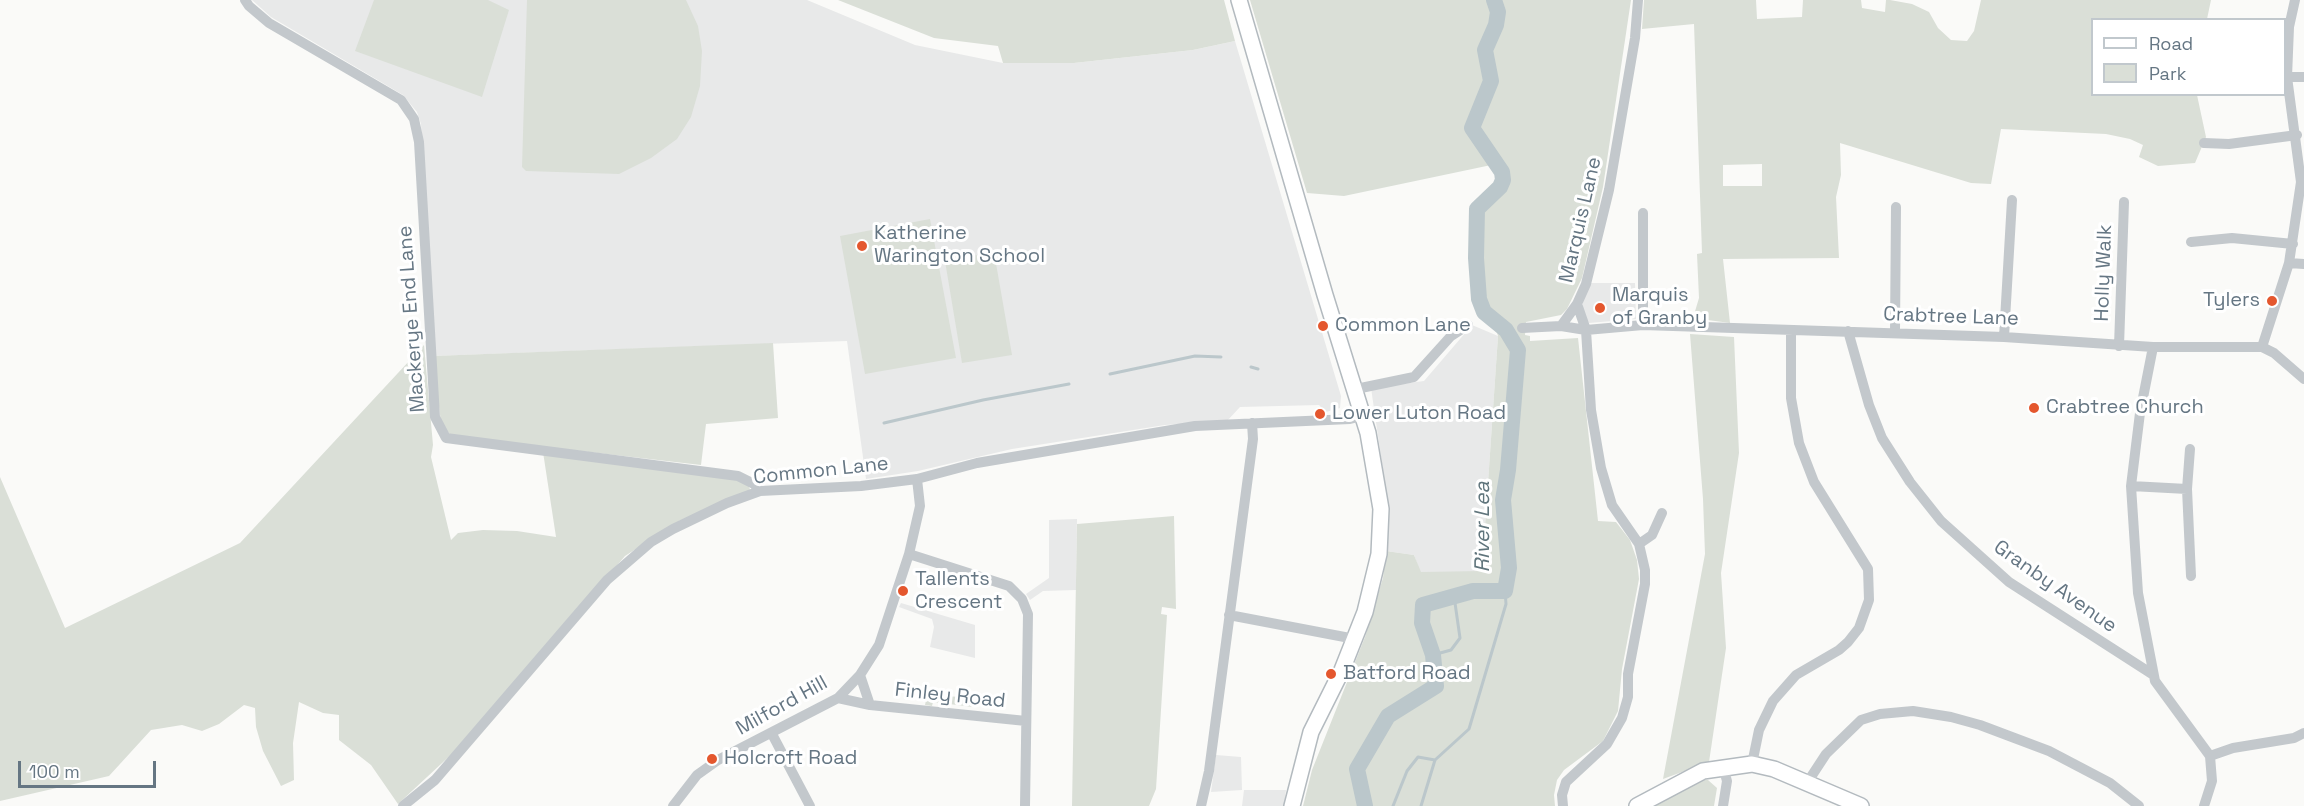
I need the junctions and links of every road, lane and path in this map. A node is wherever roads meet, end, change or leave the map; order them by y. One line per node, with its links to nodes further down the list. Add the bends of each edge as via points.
1 (245, 0): 39 (street, Mackerye End Lane, via 269,22 401,100 414,119 419,142 435,417 446,438 738,476)
2 (1239, 0): 32 (main road)
3 (1638, 0): 18 (street, Marquis Lane, via 1609,190)
4 (2295, 0): 5 (street, via 2289,27)
5 (2287, 76): 6 (street); 7 (street)
6 (2304, 77)
7 (2297, 135): 8 (street, via 2229,144); 9 (street)
8 (2204, 143)
9 (2303, 182): 15 (street)
10 (2012, 200): 27 (street)
11 (2124, 202): 28 (street, Holly Walk)
12 (1896, 207): 26 (street)
13 (1643, 213): 20 (street)
14 (2191, 242): 15 (street, via 2232,238)
15 (2293, 244): 16 (street)
16 (2289, 263): 17 (street); 30 (street)
17 (2304, 264)
18 (1578, 304): 21 (street); 23 (street, Marquis Lane)
19 (1468, 325): 32 (street, via 1451,336 1414,377)
20 (1643, 325): 23 (street, Crabtree Lane); 24 (street, Crabtree Lane)
21 (1561, 326): 22 (street, Crabtree Lane); 23 (street, Crabtree Lane)
22 (1522, 328)
23 (1586, 330): 41 (street, Marquis Lane, via 1591,410 1601,468 1612,505)
24 (1791, 332): 25 (street, Crabtree Lane); 54 (street, via 1791,398 1799,443 1814,482 1868,569 1869,600 1848,642 1796,675 1773,701 1759,730)
25 (1848, 332): 26 (street, Crabtree Lane); 46 (street, Granby Avenue, via 1881,438 1941,521 2009,582)
26 (1896, 332): 27 (street, Crabtree Lane)
27 (2004, 337): 28 (street, Crabtree Lane)
28 (2119, 346): 29 (street, Crabtree Lane)
29 (2152, 347): 30 (street, Crabtree Lane); 37 (street)
30 (2262, 347): 31 (street)
31 (2304, 379)
32 (1356, 389): 33 (main road)
33 (1362, 416): 34 (street, Common Lane); 45 (main road, via 1377,476 1381,531 1375,575)
34 (1252, 423): 36 (street, Common Lane, via 1195,426 1105,440 978,463); 44 (street)
35 (2190, 449): 38 (street)
36 (917, 479): 39 (street, Common Lane); 42 (street, Milford Hill, via 921,506)
37 (2132, 486): 38 (street); 46 (street, via 2138,593)
38 (2187, 489): 43 (street)
39 (760, 491): 58 (street, Common Lane, via 693,517 651,542 621,567 435,780)
40 (1662, 513): 41 (street, via 1652,535)
41 (1640, 544): 63 (street, Marquis Lane, via 1645,584 1626,707 1613,736 1566,782)
42 (909, 554): 47 (street, Milford Hill, via 879,645); 50 (street, via 1009,586 1022,599 1028,614)
43 (2191, 576)
44 (1229, 615): 45 (street); 57 (street)
45 (1355, 639): 62 (main road, via 1311,732)
46 (2152, 674): 53 (street)
47 (860, 675): 48 (street, Milford Hill); 49 (street, Finley Road)
48 (838, 698): 49 (street, Finley Road); 52 (street, Milford Hill)
49 (870, 705): 50 (street, Finley Road)
50 (1026, 721): 61 (street)
51 (2304, 733): 53 (street)
52 (772, 734): 59 (street, Milford Hill, via 718,760 697,775); 60 (street)
53 (2210, 756): 68 (street, via 2212,781)
54 (1752, 764): 55 (main road); 56 (main road)
55 (1723, 767): 64 (main road, via 1703,771); 65 (street, via 1727,781)
56 (1807, 783): 66 (main road); 67 (street, via 1826,754 1854,724 1880,714 1913,711 1980,725 2049,751 2110,783)
57 (1202, 804)
58 (403, 806)
59 (673, 806)
60 (810, 806)
61 (1024, 806)
62 (1292, 806)
63 (1563, 806)
64 (1637, 806)
65 (1723, 806)
66 (1861, 806)
67 (2139, 806)
68 (2204, 806)

